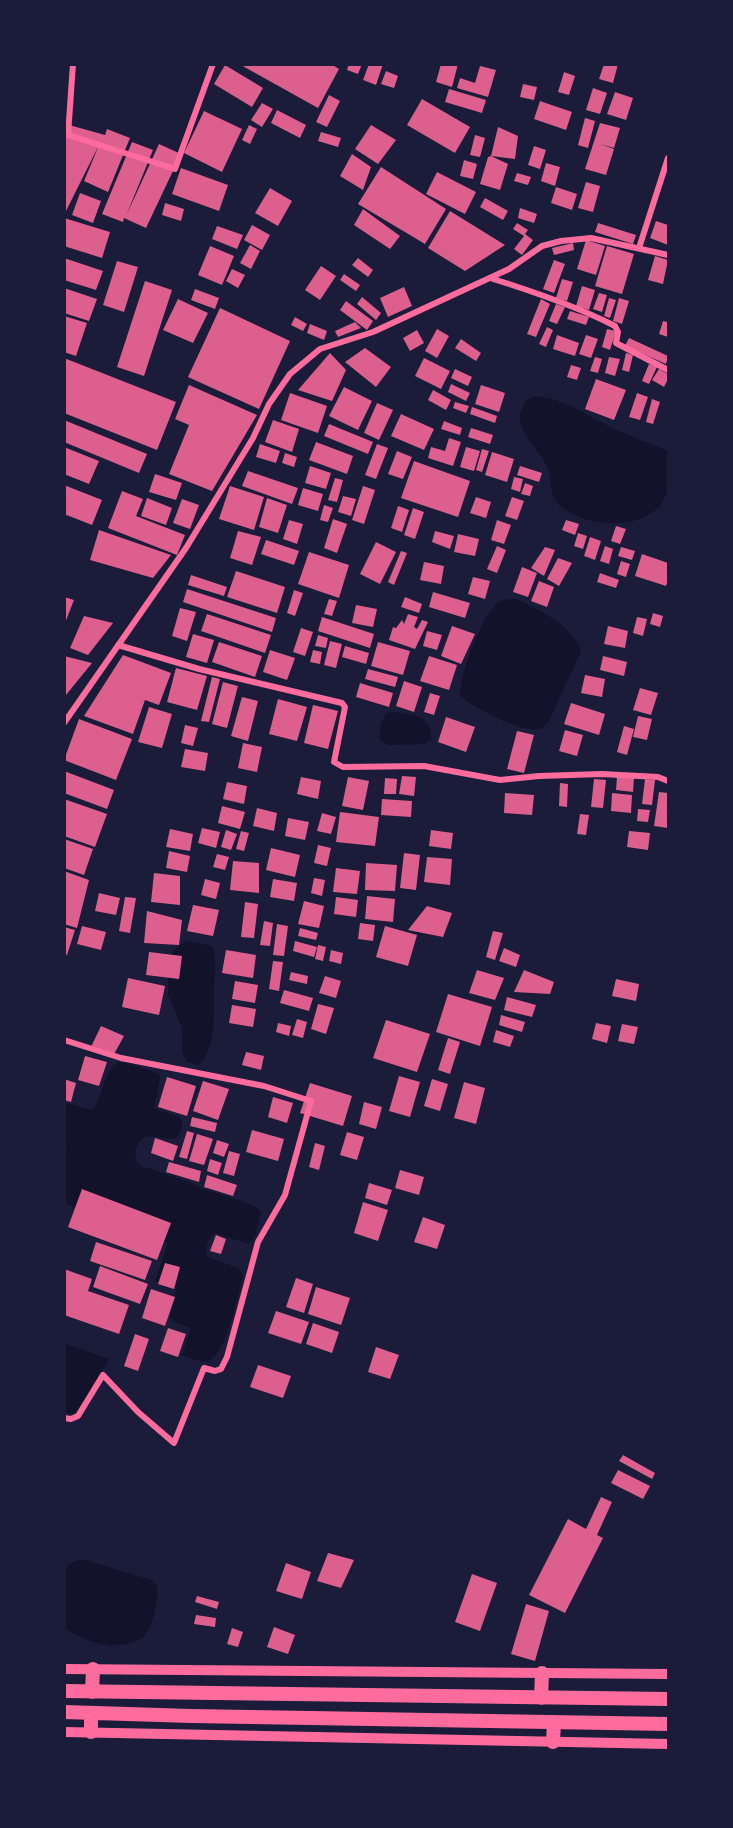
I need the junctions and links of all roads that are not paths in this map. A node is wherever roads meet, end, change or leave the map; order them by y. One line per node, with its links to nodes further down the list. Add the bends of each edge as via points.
1 (73, 64): 2 (street, via 68,135 175,169)
2 (213, 64)
3 (669, 158): 4 (street)
4 (639, 248): 5 (street); 6 (street, via 591,238 561,241 542,246)
5 (669, 255)
6 (490, 278): 7 (street, via 597,316 615,326 616,343); 8 (street, via 374,332 320,349 290,374 186,548)
7 (669, 370)
8 (118, 645): 9 (street); 10 (street, via 198,669 342,703 345,707 334,762 343,767 424,766 500,780 602,774)
9 (64, 723)
10 (669, 781)
11 (64, 1040): 12 (street, via 121,1058 264,1086 311,1101 285,1195 258,1242 227,1357 221,1369 204,1368 174,1443 103,1375 78,1416)
12 (64, 1418)
13 (64, 1669): 14 (street)
14 (93, 1669): 15 (street); 18 (main road)
15 (542, 1673): 16 (street); 19 (main road)
16 (669, 1674)
17 (64, 1691): 18 (main road)
18 (92, 1692): 19 (main road)
19 (541, 1698): 20 (main road)
20 (669, 1699)
21 (64, 1712): 22 (main road)
22 (91, 1713): 23 (main road); 26 (main road)
23 (554, 1722): 24 (main road); 27 (main road)
24 (669, 1724)
25 (64, 1732): 26 (street)
26 (91, 1732): 27 (street)
27 (553, 1742): 28 (street)
28 (669, 1744)

